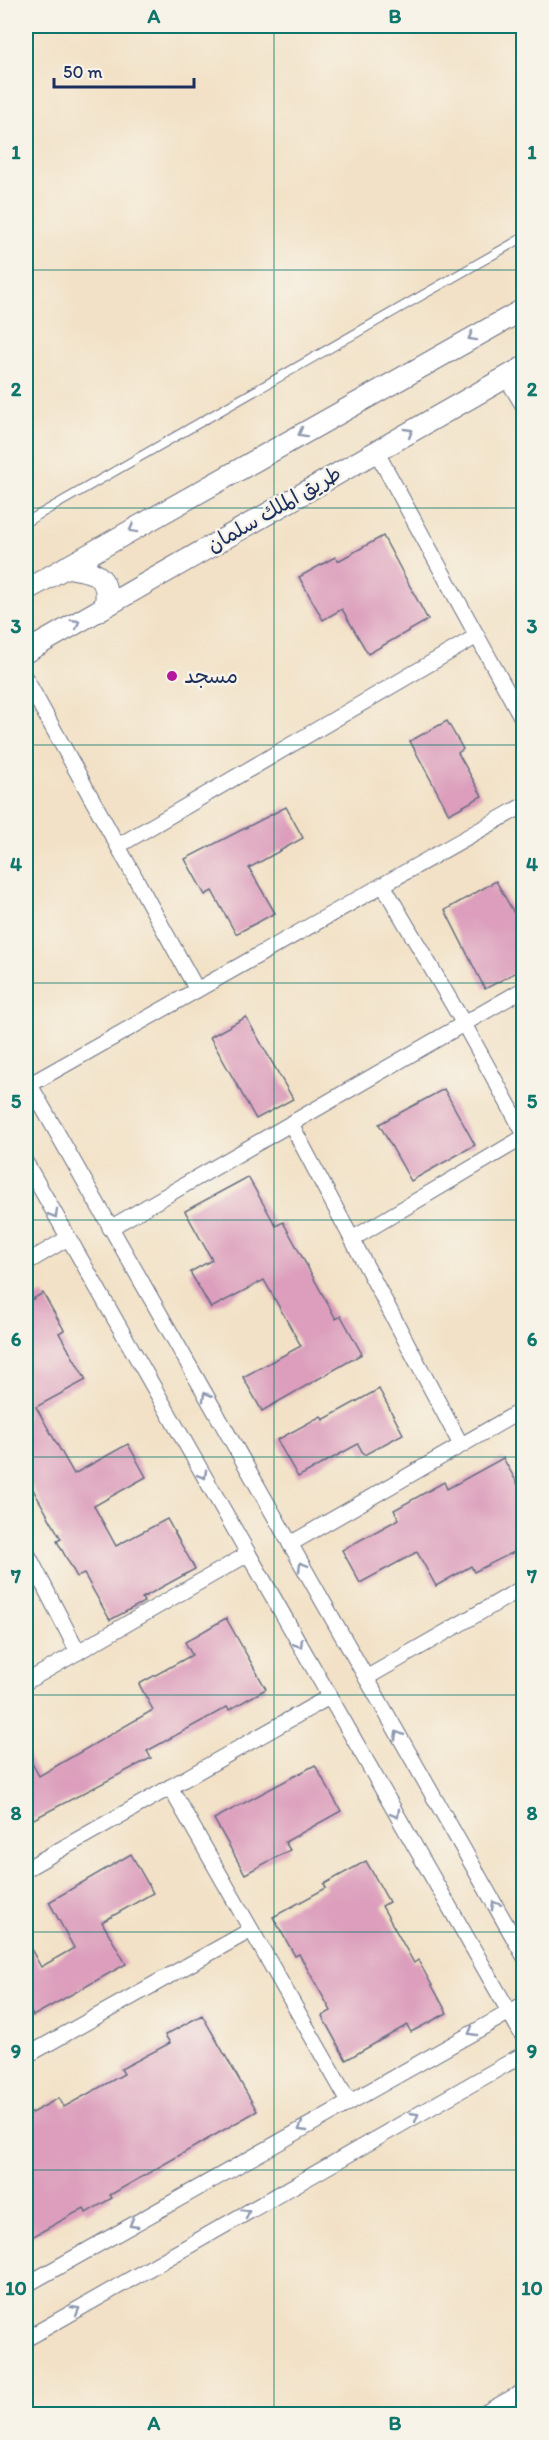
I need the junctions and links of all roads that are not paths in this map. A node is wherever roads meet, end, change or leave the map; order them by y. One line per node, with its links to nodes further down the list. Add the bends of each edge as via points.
1 (524, 237): 6 (lane)
2 (524, 309): 7 (main road, one-way to 7)
3 (515, 372): 4 (street); 5 (main road, طريق الملك سلمان, one-way to 3)
4 (524, 407)
5 (376, 451): 9 (main road, طريق الملك سلمان); 10 (street)
6 (26, 522)
7 (66, 567): 8 (main road); 9 (main road, via 99,576 108,592)
8 (26, 590)
9 (105, 606): 11 (main road, طريق الملك سلمان, one-way to 9)
10 (477, 636): 13 (street); 15 (street)
11 (26, 652)
12 (26, 679): 15 (street)
13 (524, 722)
14 (524, 805): 16 (street)
15 (118, 846): 17 (street)
16 (383, 885): 17 (street); 19 (street)
17 (197, 990): 20 (street)
18 (524, 990): 19 (street)
19 (464, 1024): 21 (street); 22 (street)
20 (27, 1082): 24 (street)
21 (291, 1124): 24 (street); 26 (street)
22 (524, 1135): 26 (street)
23 (26, 1163): 25 (street, one-way to 25)
24 (110, 1228): 30 (street, one-way to 24)
25 (68, 1238): 27 (street); 32 (street, one-way to 32)
26 (352, 1239): 29 (street)
27 (26, 1263)
28 (524, 1409): 29 (street)
29 (461, 1445): 30 (street)
30 (290, 1544): 35 (street, one-way to 30)
31 (26, 1551): 34 (street)
32 (248, 1554): 34 (street); 37 (street, one-way to 37)
33 (524, 1587): 35 (street)
34 (78, 1652): 36 (street)
35 (366, 1678): 41 (street, one-way to 35)
36 (26, 1682)
37 (329, 1697): 38 (street); 43 (street, one-way to 43)
38 (170, 1787): 39 (street); 40 (street)
39 (26, 1869)
40 (251, 1930): 46 (street); 47 (street)
41 (524, 1956)
42 (524, 2004): 43 (street)
43 (508, 2011): 44 (street); 47 (street, one-way to 47)
44 (524, 2038)
45 (524, 2054): 49 (street, one-way to 45)
46 (26, 2056)
47 (349, 2102): 48 (street, one-way to 48)
48 (28, 2279)
49 (26, 2339)
50 (524, 2391): 51 (street)
51 (483, 2415)

